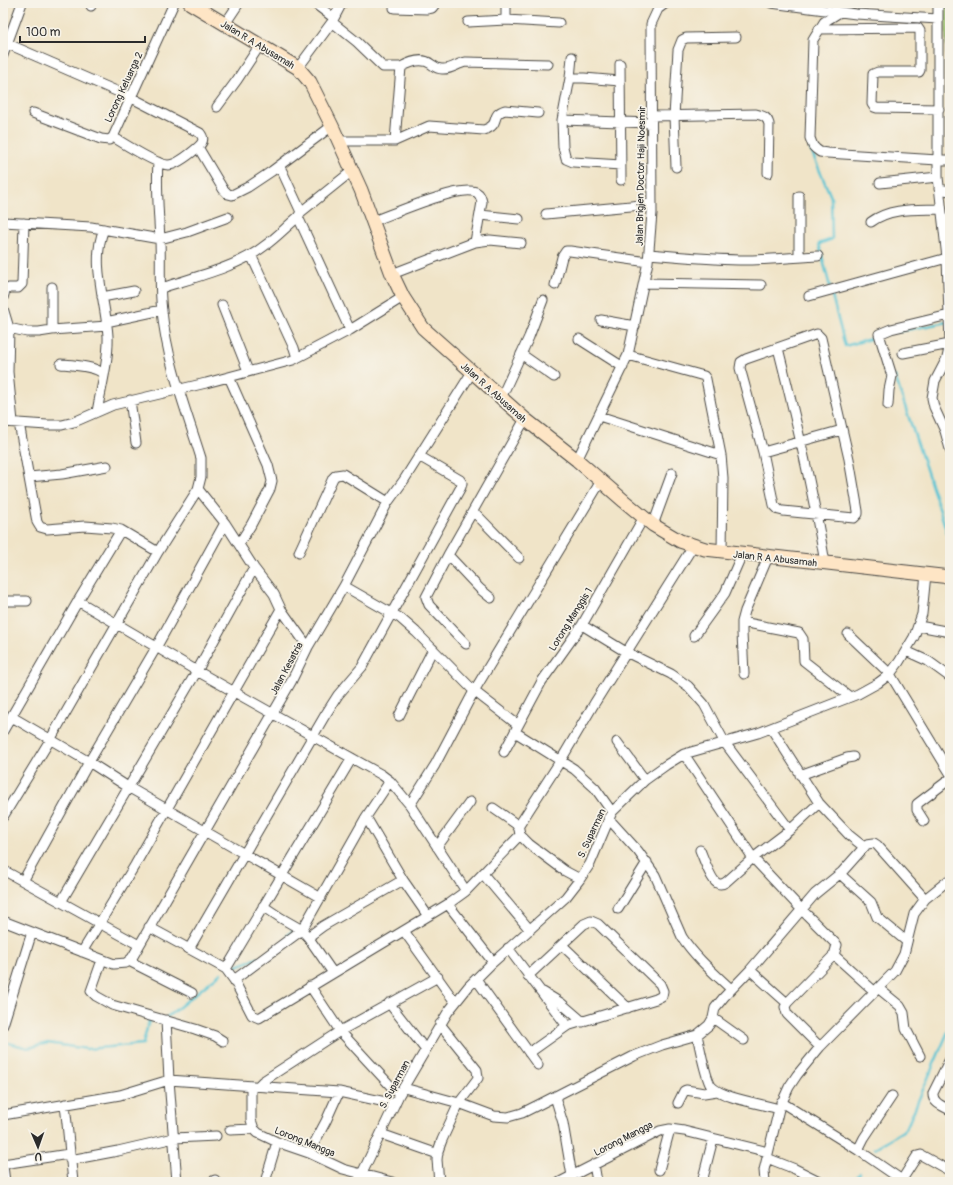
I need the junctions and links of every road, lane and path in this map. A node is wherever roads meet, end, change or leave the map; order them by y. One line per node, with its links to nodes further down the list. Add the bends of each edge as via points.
1 (22, 3): 22 (street)
2 (174, 3): 32 (street, Lorong Keluarga 2)
3 (190, 3): 19 (street, Jalan R A Abusamah)
4 (239, 3): 19 (street)
5 (314, 3): 15 (street)
6 (342, 3): 15 (street)
7 (436, 3): 12 (street, via 427,9)
8 (506, 3): 16 (street)
9 (666, 3): 38 (street, Jalan Brigjen Doctor Haji Noesmir, via 658,9 651,24)
10 (771, 3): 13 (street)
11 (938, 3): 14 (street)
12 (394, 8)
13 (840, 12): 14 (street); 20 (street, via 824,22)
14 (938, 19): 34 (street)
15 (333, 20): 28 (street, via 383,68); 29 (street)
16 (506, 20): 17 (street); 18 (street)
17 (468, 22)
18 (559, 23)
19 (225, 24): 23 (street, Jalan R A Abusamah)
20 (819, 29): 34 (street, via 918,28 919,72 873,74 872,104 877,108); 46 (street, via 813,42 810,138 813,146 820,152 827,153)
21 (736, 37): 37 (street, via 682,40 678,50)
22 (8, 44): 24 (street); 32 (street)
23 (260, 45): 29 (street, Jalan R A Abusamah); 33 (street)
24 (3, 55)
25 (572, 57): 30 (street)
26 (548, 64): 28 (street, via 466,62 440,70 427,61 415,60)
27 (620, 64): 31 (street)
28 (401, 67): 44 (street)
29 (298, 68): 41 (street, Jalan R A Abusamah, via 310,82)
30 (570, 78): 31 (street); 39 (street)
31 (620, 81): 40 (street)
32 (130, 97): 42 (street, Lorong Keluarga 2); 45 (street, via 200,133 203,141)
33 (217, 107)
34 (939, 109): 46 (street)
35 (33, 113): 42 (street, via 101,139 108,140)
36 (538, 113): 44 (street, via 505,110 496,115 492,127 484,130 429,126)
37 (674, 116): 38 (street); 51 (street); 53 (street, via 756,114 767,118)
38 (651, 119): 40 (street); 60 (street, Jalan Brigjen Doctor Haji Noesmir)
39 (562, 120): 40 (street); 49 (street, via 566,159 573,162)
40 (620, 122): 49 (street)
41 (332, 126): 43 (street, Jalan R A Abusamah); 50 (street)
42 (113, 137): 48 (street)
43 (338, 141): 44 (street); 52 (street, Jalan R A Abusamah)
44 (395, 141)
45 (198, 148): 48 (street, via 171,164); 50 (street, via 223,189 232,195)
46 (938, 160): 47 (street); 54 (street)
47 (950, 160)
48 (158, 162): 72 (street)
49 (621, 165): 55 (street)
50 (279, 166): 62 (street)
51 (676, 167)
52 (352, 171): 62 (street); 67 (street, Jalan R A Abusamah)
53 (768, 173)
54 (938, 177): 56 (street); 57 (street)
55 (621, 180)
56 (880, 183)
57 (939, 189): 58 (street); 61 (street)
58 (950, 191)
59 (799, 196): 77 (street)
60 (652, 204): 63 (street); 78 (street, Jalan Brigjen Doctor Haji Noesmir)
61 (941, 209): 69 (street, via 896,212 882,215); 79 (street)
62 (299, 214): 75 (street, via 264,247); 101 (street)
63 (546, 214)
64 (480, 215): 66 (street); 67 (street, via 481,197 478,193 470,191 448,194); 73 (street)
65 (228, 217): 72 (street)
66 (518, 219)
67 (373, 221): 80 (street, Jalan R A Abusamah)
68 (3, 222): 70 (street)
69 (872, 222)
70 (24, 223): 71 (street); 90 (street, via 22,284 18,288 9,288)
71 (104, 229): 72 (street); 88 (street, via 99,252)
72 (160, 239): 85 (street)
73 (475, 242): 74 (street, via 490,240); 80 (street)
74 (521, 243)
75 (251, 255): 85 (street, via 235,263); 108 (street)
76 (818, 256): 77 (street)
77 (799, 257): 78 (street, via 750,260)
78 (649, 258): 81 (street, Jalan Brigjen Doctor Haji Noesmir); 82 (street, via 566,251)
79 (947, 258): 87 (street); 96 (street)
80 (392, 274): 89 (street, Jalan R A Abusamah)
81 (644, 283): 83 (street); 98 (street, Jalan Brigjen Doctor Haji Noesmir)
82 (555, 284)
83 (761, 285)
84 (52, 287): 100 (street)
85 (161, 288): 94 (street)
86 (134, 291): 88 (street)
87 (809, 296)
88 (102, 297): 97 (street)
89 (403, 297): 101 (street); 113 (street, Jalan R A Abusamah, via 423,328)
90 (3, 298)
91 (543, 300): 106 (street)
92 (222, 305): 112 (street)
93 (3, 308): 99 (street)
94 (162, 310): 97 (street); 117 (street)
95 (601, 320): 98 (street)
96 (949, 320): 103 (street); 120 (street, via 881,332 879,336 892,376)
97 (107, 324): 100 (street); 114 (street, via 108,347)
98 (635, 326): 107 (street, Jalan Brigjen Doctor Haji Noesmir)
99 (6, 327): 100 (street, via 27,332); 125 (street, via 8,372)
100 (52, 330)
101 (350, 330): 108 (street)
102 (579, 339): 111 (street)
103 (950, 344): 105 (street); 109 (street)
104 (778, 348): 127 (street, via 820,335); 128 (street); 131 (street, via 746,359 740,365)
105 (903, 353)
106 (521, 354): 116 (street); 118 (street)
107 (628, 355): 111 (street, Jalan Brigjen Doctor Haji Noesmir); 132 (street, via 704,376)
108 (297, 358): 112 (street)
109 (949, 361): 126 (street, via 935,381 932,398 934,407)
110 (61, 364): 114 (street, via 92,368)
111 (623, 367): 122 (street, Jalan Brigjen Doctor Haji Noesmir)
112 (248, 371): 115 (street)
113 (472, 372): 118 (street, Jalan R A Abusamah); 133 (street, Jalan Kesatria)
114 (103, 374): 121 (street)
115 (230, 377): 117 (street); 146 (street, via 268,465 272,481)
116 (554, 377)
117 (178, 390): 119 (street); 139 (street, via 201,458 202,477)
118 (501, 398): 123 (street, Jalan R A Abusamah)
119 (130, 400): 121 (street, via 113,404); 129 (street)
120 (888, 405)
121 (97, 412): 125 (street, via 62,425)
122 (599, 416): 132 (street); 134 (street, Jalan Brigjen Doctor Haji Noesmir)
123 (525, 419): 134 (street, Jalan R A Abusamah); 141 (street)
124 (3, 422): 125 (street)
125 (16, 423): 137 (street)
126 (948, 428): 130 (street)
127 (842, 430): 128 (street); 142 (street, via 858,514 854,518)
128 (801, 442): 131 (street); 142 (street)
129 (136, 443)
130 (950, 449)
131 (763, 452): 142 (street, via 776,508)
132 (721, 455): 150 (street)
133 (419, 456): 140 (street, Jalan Kesatria); 165 (street, via 460,480 462,485)
134 (577, 460): 138 (street, Jalan R A Abusamah)
135 (107, 466): 137 (street)
136 (672, 473): 143 (street, Lorong Manggis 1)
137 (29, 477): 145 (street, via 40,528 99,526)
138 (602, 481): 143 (street, Jalan R A Abusamah); 183 (street)
139 (198, 488): 144 (street); 148 (street)
140 (388, 502): 149 (street, via 343,474 336,475); 159 (street, Jalan Kesatria)
141 (473, 511): 152 (street); 154 (street)
142 (817, 514): 155 (street)
143 (648, 521): 147 (street, Jalan R A Abusamah, via 665,533); 168 (street, Lorong Manggis 1)
144 (225, 523): 146 (street); 174 (street)
145 (121, 530): 148 (street); 163 (street)
146 (239, 544): 156 (street)
147 (693, 546): 150 (street, Jalan R A Abusamah); 178 (street)
148 (158, 552): 167 (street)
149 (298, 552)
150 (722, 552): 151 (street, Jalan R A Abusamah)
151 (742, 554): 153 (street, Jalan R A Abusamah); 172 (street, via 725,593)
152 (448, 555): 160 (street); 173 (street, via 426,600)
153 (768, 557): 155 (street, Jalan R A Abusamah); 166 (street)
154 (519, 558)
155 (825, 563): 157 (street, Jalan R A Abusamah)
156 (254, 568): 164 (street, via 274,594); 179 (street)
157 (926, 574): 158 (street, Jalan R A Abusamah); 169 (street, S. Suparman)
158 (950, 577)
159 (344, 586): 165 (street); 175 (street, Jalan Kesatria)
160 (491, 598)
161 (3, 601): 162 (street)
162 (27, 601)
163 (78, 601): 167 (street); 188 (street)
164 (281, 609): 175 (street); 184 (street)
165 (391, 613): 176 (street, via 400,618); 192 (street, via 362,667 338,695)
166 (742, 622): 180 (street); 185 (street, via 799,633 803,639 804,661)
167 (116, 624): 174 (street); 193 (street)
168 (582, 625): 178 (street); 190 (street, Lorong Manggis 1, via 542,681)
169 (919, 626): 170 (street); 177 (street, S. Suparman)
170 (950, 632)
171 (848, 634): 181 (street)
172 (694, 636)
173 (466, 644)
174 (157, 646): 179 (street); 201 (street)
175 (308, 647): 186 (street, Jalan Kesatria)
176 (433, 649): 183 (street); 187 (street)
177 (906, 650): 181 (street, S. Suparman); 182 (street, via 928,661)
178 (626, 652): 195 (street, via 671,674 688,686 704,704); 200 (street)
179 (196, 671): 184 (street); 207 (street)
180 (744, 674)
181 (890, 674): 185 (street, S. Suparman); 202 (street)
182 (950, 677)
183 (474, 691): 190 (street); 210 (street, via 435,765)
184 (234, 692): 186 (street); 212 (street)
185 (850, 697): 189 (street, S. Suparman)
186 (273, 714): 192 (street); 218 (street, Jalan Kesatria)
187 (399, 716)
188 (12, 717): 191 (street); 193 (street)
189 (771, 728): 195 (street, S. Suparman); 203 (street)
190 (517, 729): 196 (street, Lorong Manggis 1); 200 (street)
191 (3, 731)
192 (313, 737): 198 (street); 223 (street)
193 (50, 740): 201 (street); 215 (street)
194 (616, 742): 205 (street)
195 (726, 742): 197 (street, S. Suparman); 217 (street)
196 (504, 752)
197 (684, 754): 205 (street, S. Suparman); 224 (street)
198 (352, 758): 206 (street); 229 (street)
199 (854, 758): 203 (street, via 847,758)
200 (561, 760): 213 (street, via 595,788); 219 (street)
201 (89, 762): 207 (street); 233 (street)
202 (949, 768)
203 (800, 775): 209 (street)
204 (950, 779): 216 (street, via 918,804 916,810)
205 (645, 780): 213 (street, S. Suparman)
206 (390, 781): 210 (street); 214 (street)
207 (128, 787): 212 (street); 237 (street)
208 (470, 802): 220 (street)
209 (819, 803): 217 (street); 221 (street, via 848,835)
210 (410, 805): 220 (street)
211 (492, 808): 219 (street)
212 (167, 810): 218 (street); 244 (street)
213 (610, 815): 225 (street); 230 (street, S. Suparman, via 590,864)
214 (366, 817): 232 (street); 235 (street)
215 (3, 818)
216 (924, 821)
217 (790, 830): 224 (street)
218 (205, 831): 223 (street); 245 (street, Jalan Kesatria)
219 (519, 831): 227 (street); 230 (street, via 543,855)
220 (437, 847): 234 (street)
221 (864, 847): 228 (street); 236 (street, via 870,843 877,845)
222 (700, 850): 224 (street, via 714,881 719,884 726,882)
223 (245, 854): 229 (street); 254 (street)
224 (753, 858): 241 (street)
225 (647, 862): 240 (street); 269 (street, via 687,945)
226 (3, 870): 233 (street)
227 (483, 874): 234 (street); 246 (street)
228 (840, 874): 241 (street, via 815,894); 250 (street, via 871,902 877,918)
229 (282, 876): 235 (street); 238 (street)
230 (580, 879): 246 (street, S. Suparman, via 566,897)
231 (950, 879): 236 (street)
232 (403, 880): 242 (street); 249 (street, via 323,926)
233 (23, 881): 237 (street)
234 (466, 891): 242 (street)
235 (321, 898): 249 (street)
236 (925, 899): 250 (street, via 914,914)
237 (61, 902): 244 (street)
238 (264, 906): 249 (street); 260 (street)
239 (450, 907): 259 (street)
240 (618, 909)
241 (802, 910): 256 (street, via 836,943 838,947); 261 (street)
242 (428, 916): 247 (street)
243 (3, 921): 248 (street)
244 (99, 924): 251 (street); 255 (street)
245 (149, 928): 251 (street, Jalan Kesatria); 254 (street)
246 (530, 930): 253 (street, S. Suparman)
247 (404, 931): 262 (street); 264 (street)
248 (32, 932): 255 (street); 275 (street)
249 (305, 933): 262 (street); 266 (street)
250 (906, 941): 270 (street, via 904,954 895,972)
251 (139, 945): 258 (street, Jalan Kesatria)
252 (562, 945): 263 (street); 276 (street); 276 (street, via 584,924 594,922 662,986 663,994 660,998)
253 (508, 948): 259 (street, S. Suparman); 263 (street)
254 (189, 949): 260 (street)
255 (82, 952): 257 (street)
256 (834, 955): 270 (street); 274 (street)
257 (102, 960): 258 (street, via 114,964); 278 (street, via 91,991 96,996 112,1005)
258 (129, 961): 271 (street)
259 (493, 962): 265 (street, S. Suparman)
260 (226, 969): 266 (street)
261 (750, 970): 269 (street); 274 (street)
262 (333, 973): 267 (street)
263 (528, 976): 268 (street)
264 (438, 977): 272 (street); 273 (street)
265 (476, 979): 272 (street, S. Suparman); 289 (street)
266 (234, 980): 267 (street, via 252,1015 257,1018)
267 (310, 986): 283 (street)
268 (537, 988): 279 (street, via 561,1003); 282 (street)
269 (731, 989): 277 (street, via 717,1005)
270 (876, 990): 287 (street); 290 (street, via 902,1009 906,1029)
271 (192, 993)
272 (456, 1002): 280 (street, S. Suparman)
273 (389, 1003): 283 (street); 288 (street)
274 (787, 1003): 287 (street, via 787,1014)
275 (6, 1007): 281 (street)
276 (628, 1008): 279 (street)
277 (713, 1018): 284 (street, via 706,1029); 285 (street)
278 (166, 1020): 286 (street); 293 (street)
279 (583, 1022): 282 (street)
280 (440, 1024): 288 (street, S. Suparman); 302 (street, via 479,1075)
281 (3, 1025)
282 (567, 1026): 289 (street)
283 (340, 1031): 294 (street); 297 (street)
284 (697, 1035): 295 (street, via 707,1076); 299 (street, via 634,1056)
285 (744, 1040)
286 (223, 1041)
287 (820, 1047): 303 (street, via 797,1075)
288 (425, 1050): 297 (street, S. Suparman)
289 (529, 1053): 292 (street)
290 (920, 1056)
291 (949, 1061): 304 (street, via 933,1096 935,1101)
292 (538, 1065)
293 (169, 1080): 294 (street); 301 (street, via 120,1094); 311 (street)
294 (255, 1086): 296 (street); 306 (street, via 251,1120)
295 (717, 1091): 300 (street, via 704,1093 686,1090); 303 (street)
296 (339, 1092): 297 (street); 315 (street)
297 (399, 1095): 302 (street); 309 (street, S. Suparman)
298 (892, 1096): 314 (street)
299 (555, 1097): 302 (street, via 508,1117 494,1116); 323 (street, via 563,1123)
300 (678, 1103)
301 (65, 1104): 305 (street); 318 (street)
302 (459, 1104): 316 (street)
303 (780, 1105): 314 (street); 317 (street)
304 (950, 1110)
305 (3, 1115)
306 (254, 1129): 308 (street); 313 (street, Lorong Mangga)
307 (670, 1129): 312 (street, Lorong Mangga); 319 (street, Lorong Mangga, via 654,1134); 322 (street)
308 (230, 1130)
309 (381, 1134): 316 (street); 324 (street, S. Suparman)
310 (216, 1136): 311 (street)
311 (174, 1138): 318 (street); 327 (street)
312 (713, 1139): 317 (street, Lorong Mangga); 333 (street)
313 (277, 1142): 315 (street, Lorong Mangga); 328 (street)
314 (858, 1150): 320 (street, via 899,1178 903,1178 919,1155)
315 (309, 1153): 324 (street, Lorong Mangga)
316 (438, 1154): 330 (street)
317 (767, 1155): 334 (street); 335 (street, Lorong Mangga)
318 (70, 1157): 321 (street); 326 (street)
319 (594, 1164): 323 (street, Lorong Mangga); 332 (street)
320 (949, 1167)
321 (3, 1168): 325 (street)
322 (659, 1170)
323 (572, 1176): 331 (street, Lorong Mangga)
324 (360, 1178): 329 (street, Lorong Mangga)
325 (5, 1182)
326 (73, 1182)
327 (177, 1182)
328 (265, 1182)
329 (392, 1182)
330 (439, 1182)
331 (560, 1182)
332 (597, 1182)
333 (702, 1182)
334 (765, 1182)
335 (821, 1182)

